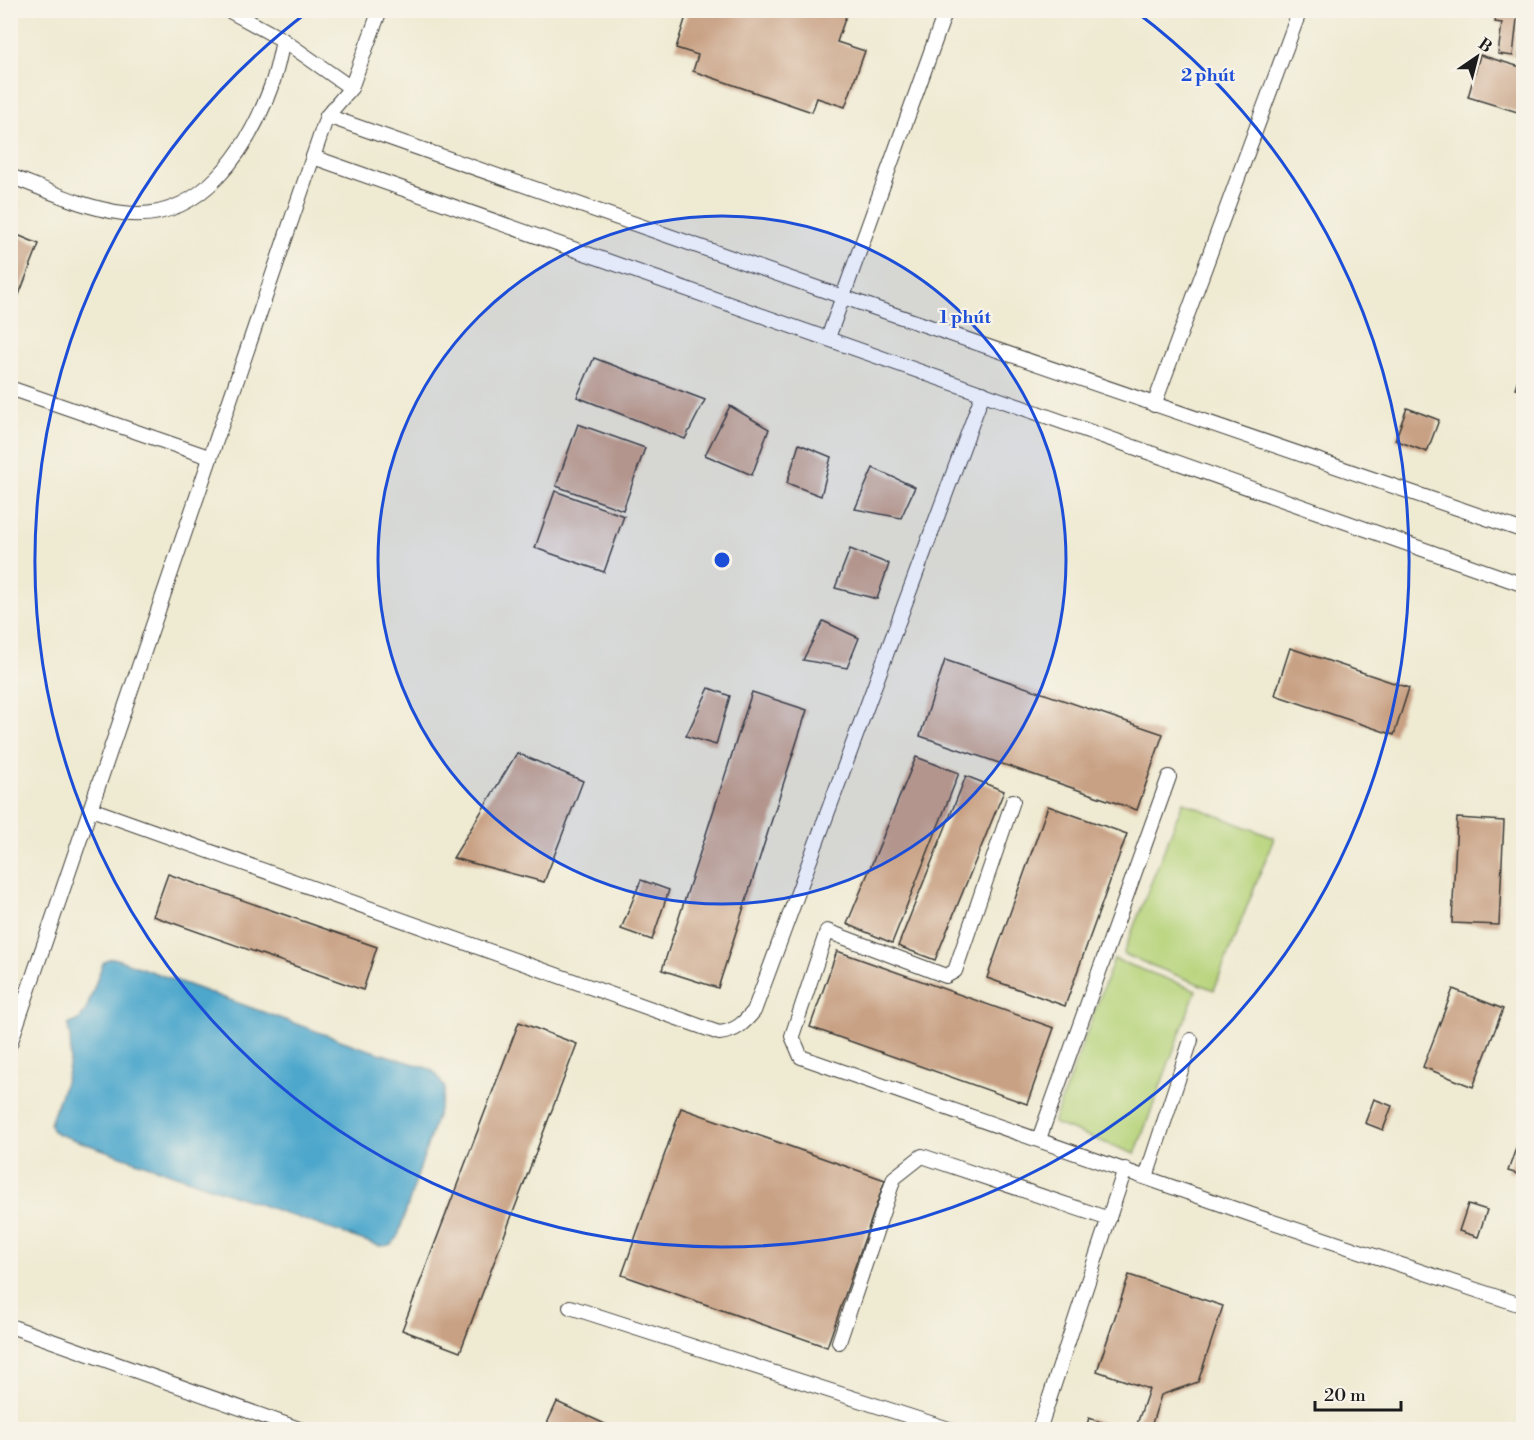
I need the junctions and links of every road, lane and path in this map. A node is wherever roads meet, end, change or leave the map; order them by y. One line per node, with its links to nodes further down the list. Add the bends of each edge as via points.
1 (228, 10): 5 (lane)
2 (380, 10): 6 (lane)
3 (946, 10): 10 (lane)
4 (1300, 10): 14 (lane)
5 (283, 40): 6 (lane); 9 (lane, via 272,84 251,130 226,169 199,195 180,205 149,215 122,213 88,206)
6 (351, 88): 7 (lane)
7 (327, 116): 8 (lane); 10 (lane)
8 (313, 157): 11 (lane); 15 (lane)
9 (10, 176)
10 (843, 297): 11 (lane); 14 (lane)
11 (828, 339): 13 (lane)
12 (10, 388): 15 (lane)
13 (983, 393): 17 (lane); 20 (lane, via 754,1011 733,1031 719,1033)
14 (1154, 405): 16 (lane)
15 (209, 457): 20 (lane)
16 (1524, 531)
17 (1524, 585)
18 (1169, 777): 23 (lane)
19 (1013, 801): 23 (lane, via 955,971 946,976 827,931 792,1036 801,1057)
20 (91, 809): 22 (lane)
21 (1191, 1040): 25 (lane)
22 (10, 1044)
23 (1039, 1139): 24 (lane)
24 (1125, 1169): 25 (lane); 26 (lane)
25 (1146, 1177): 27 (lane)
26 (1109, 1219): 30 (lane, via 922,1156 894,1178); 33 (lane)
27 (1524, 1306)
28 (570, 1307): 32 (lane)
29 (10, 1326): 31 (lane)
30 (839, 1341)
31 (302, 1430)
32 (952, 1430)
33 (1039, 1430)

